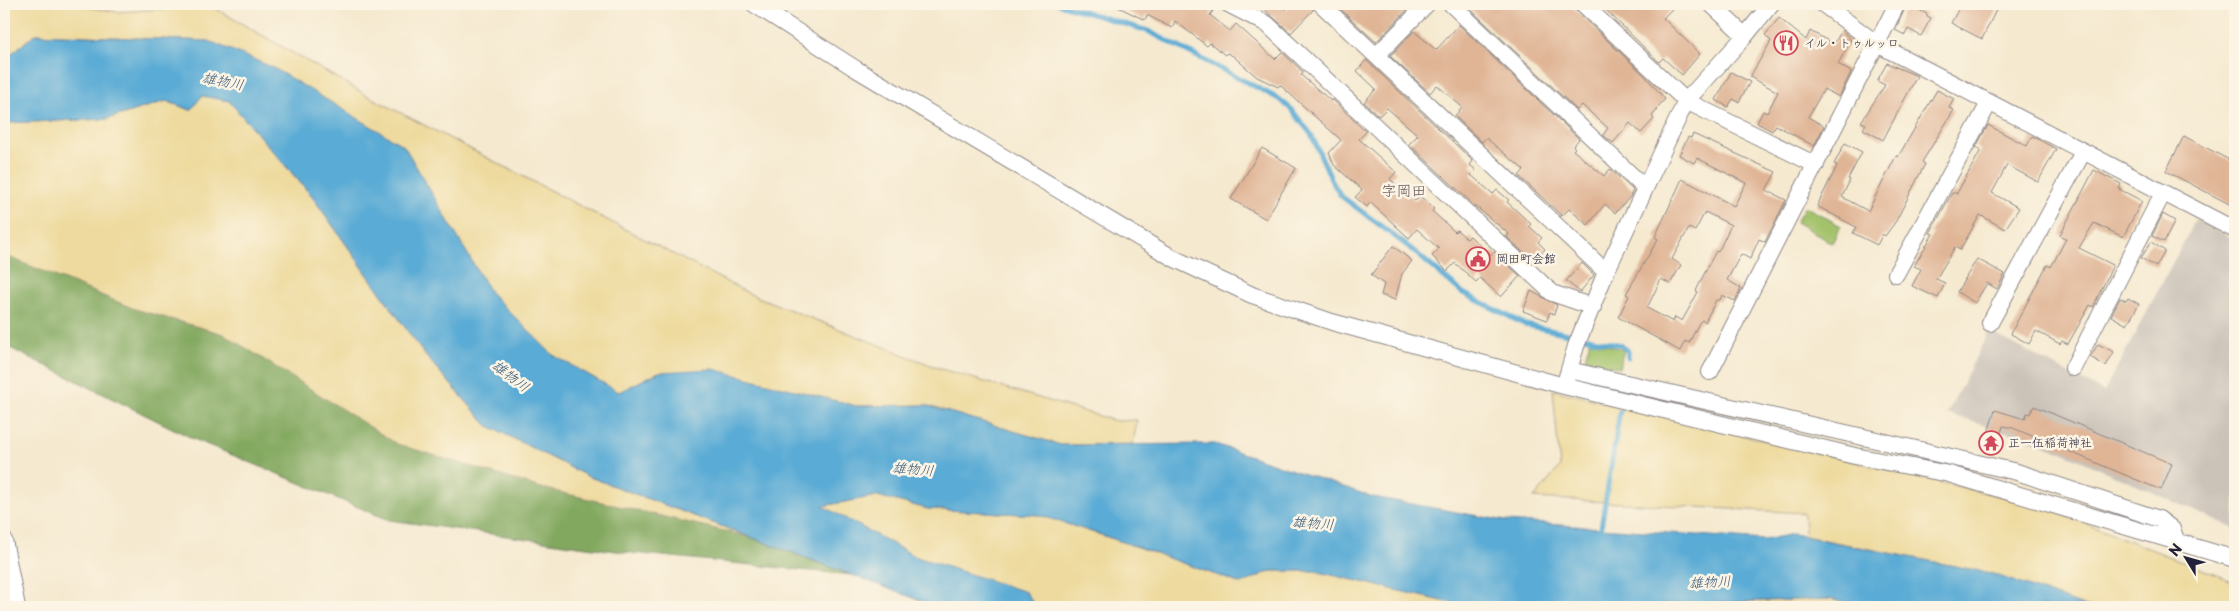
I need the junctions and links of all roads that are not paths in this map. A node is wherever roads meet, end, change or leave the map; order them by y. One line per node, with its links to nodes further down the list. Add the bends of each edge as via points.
1 (754, 4): 28 (street, via 856,69 1173,258 1252,295 1332,322)
2 (1228, 4): 23 (street, via 1267,24 1552,292)
3 (1321, 4): 13 (street)
4 (1427, 4): 13 (street)
5 (1451, 4): 18 (street)
6 (1583, 4): 14 (street)
7 (1711, 4): 11 (street)
8 (1771, 4): 11 (street)
9 (1823, 4): 12 (street)
10 (1897, 4): 12 (street)
11 (1745, 36): 14 (street)
12 (1877, 44): 15 (street); 17 (street)
13 (1377, 55): 21 (street)
14 (1686, 101): 17 (street); 18 (street)
15 (1988, 103): 16 (street); 22 (street)
16 (2083, 152): 19 (street); 24 (street)
17 (1816, 165): 27 (street)
18 (1645, 188): 21 (street)
19 (2163, 193): 20 (street); 25 (street)
20 (2235, 230)
21 (1606, 272): 23 (street)
22 (1896, 274)
23 (1593, 307): 26 (street)
24 (1990, 323)
25 (2073, 368)
26 (1569, 370): 28 (street); 30 (street, via 2018,472 2159,519 2172,529)
27 (1710, 372)
28 (1564, 386): 30 (street, via 1855,456 1949,474)
29 (4, 540): 32 (street)
30 (2177, 542): 31 (street)
31 (2235, 559)
32 (17, 607)

